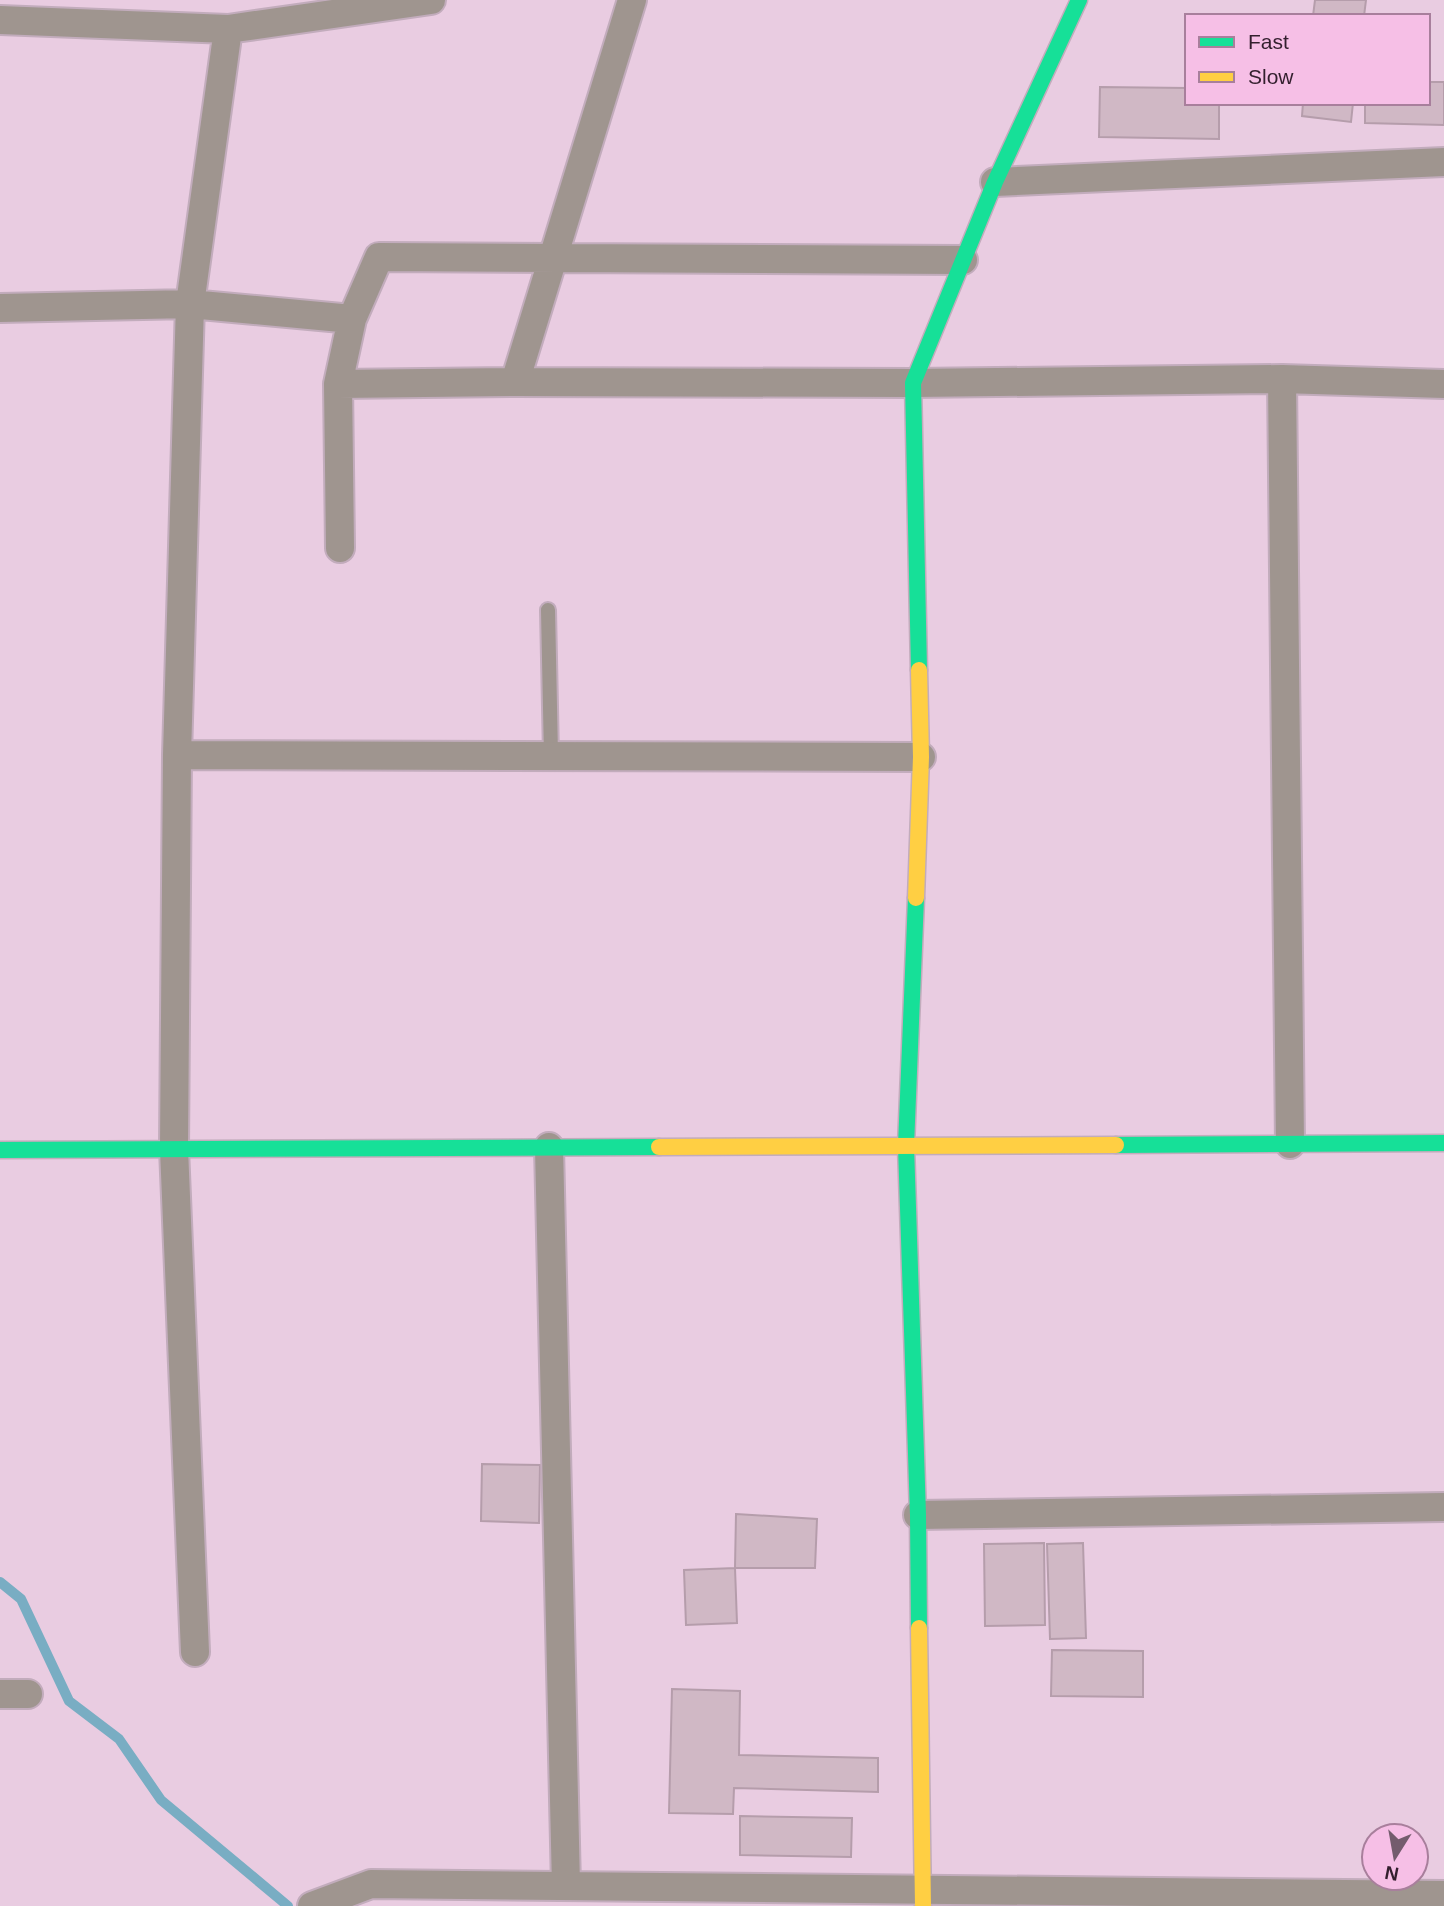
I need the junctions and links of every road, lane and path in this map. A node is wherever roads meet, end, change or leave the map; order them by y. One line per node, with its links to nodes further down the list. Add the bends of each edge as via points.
1 (431, 0): 6 (street)
2 (632, 0): 9 (street)
3 (1079, 0): 8 (street)
4 (122, 12): 5 (street); 6 (street)
5 (0, 20)
6 (228, 29): 11 (street)
7 (1444, 162): 8 (street)
8 (995, 182): 10 (street)
9 (554, 256): 10 (street); 13 (street, via 379,257); 15 (street)
10 (963, 260): 16 (street)
11 (190, 304): 12 (street); 13 (street); 21 (street)
12 (0, 308)
13 (352, 319): 17 (street)
14 (1282, 379): 16 (street); 18 (street); 25 (street)
15 (515, 382): 16 (street); 17 (street)
16 (913, 383): 23 (street)
17 (338, 384): 19 (street)
18 (1444, 384)
19 (341, 548)
20 (548, 610): 22 (lane)
21 (177, 755): 22 (street); 28 (street)
22 (551, 756): 23 (street)
23 (921, 757): 26 (street)
24 (1444, 1143): 25 (street)
25 (1290, 1144): 26 (street)
26 (906, 1146): 27 (street); 31 (street)
27 (549, 1147): 28 (street); 35 (street)
28 (174, 1149): 29 (street); 32 (street)
29 (0, 1150)
30 (1444, 1507): 31 (street)
31 (918, 1515): 37 (street)
32 (195, 1652)
33 (0, 1694): 34 (street)
34 (28, 1694)
35 (566, 1886): 37 (street); 39 (street, via 371,1884)
36 (1444, 1895): 38 (street)
37 (923, 1898): 38 (street)
38 (1295, 1900)
39 (312, 1906)

